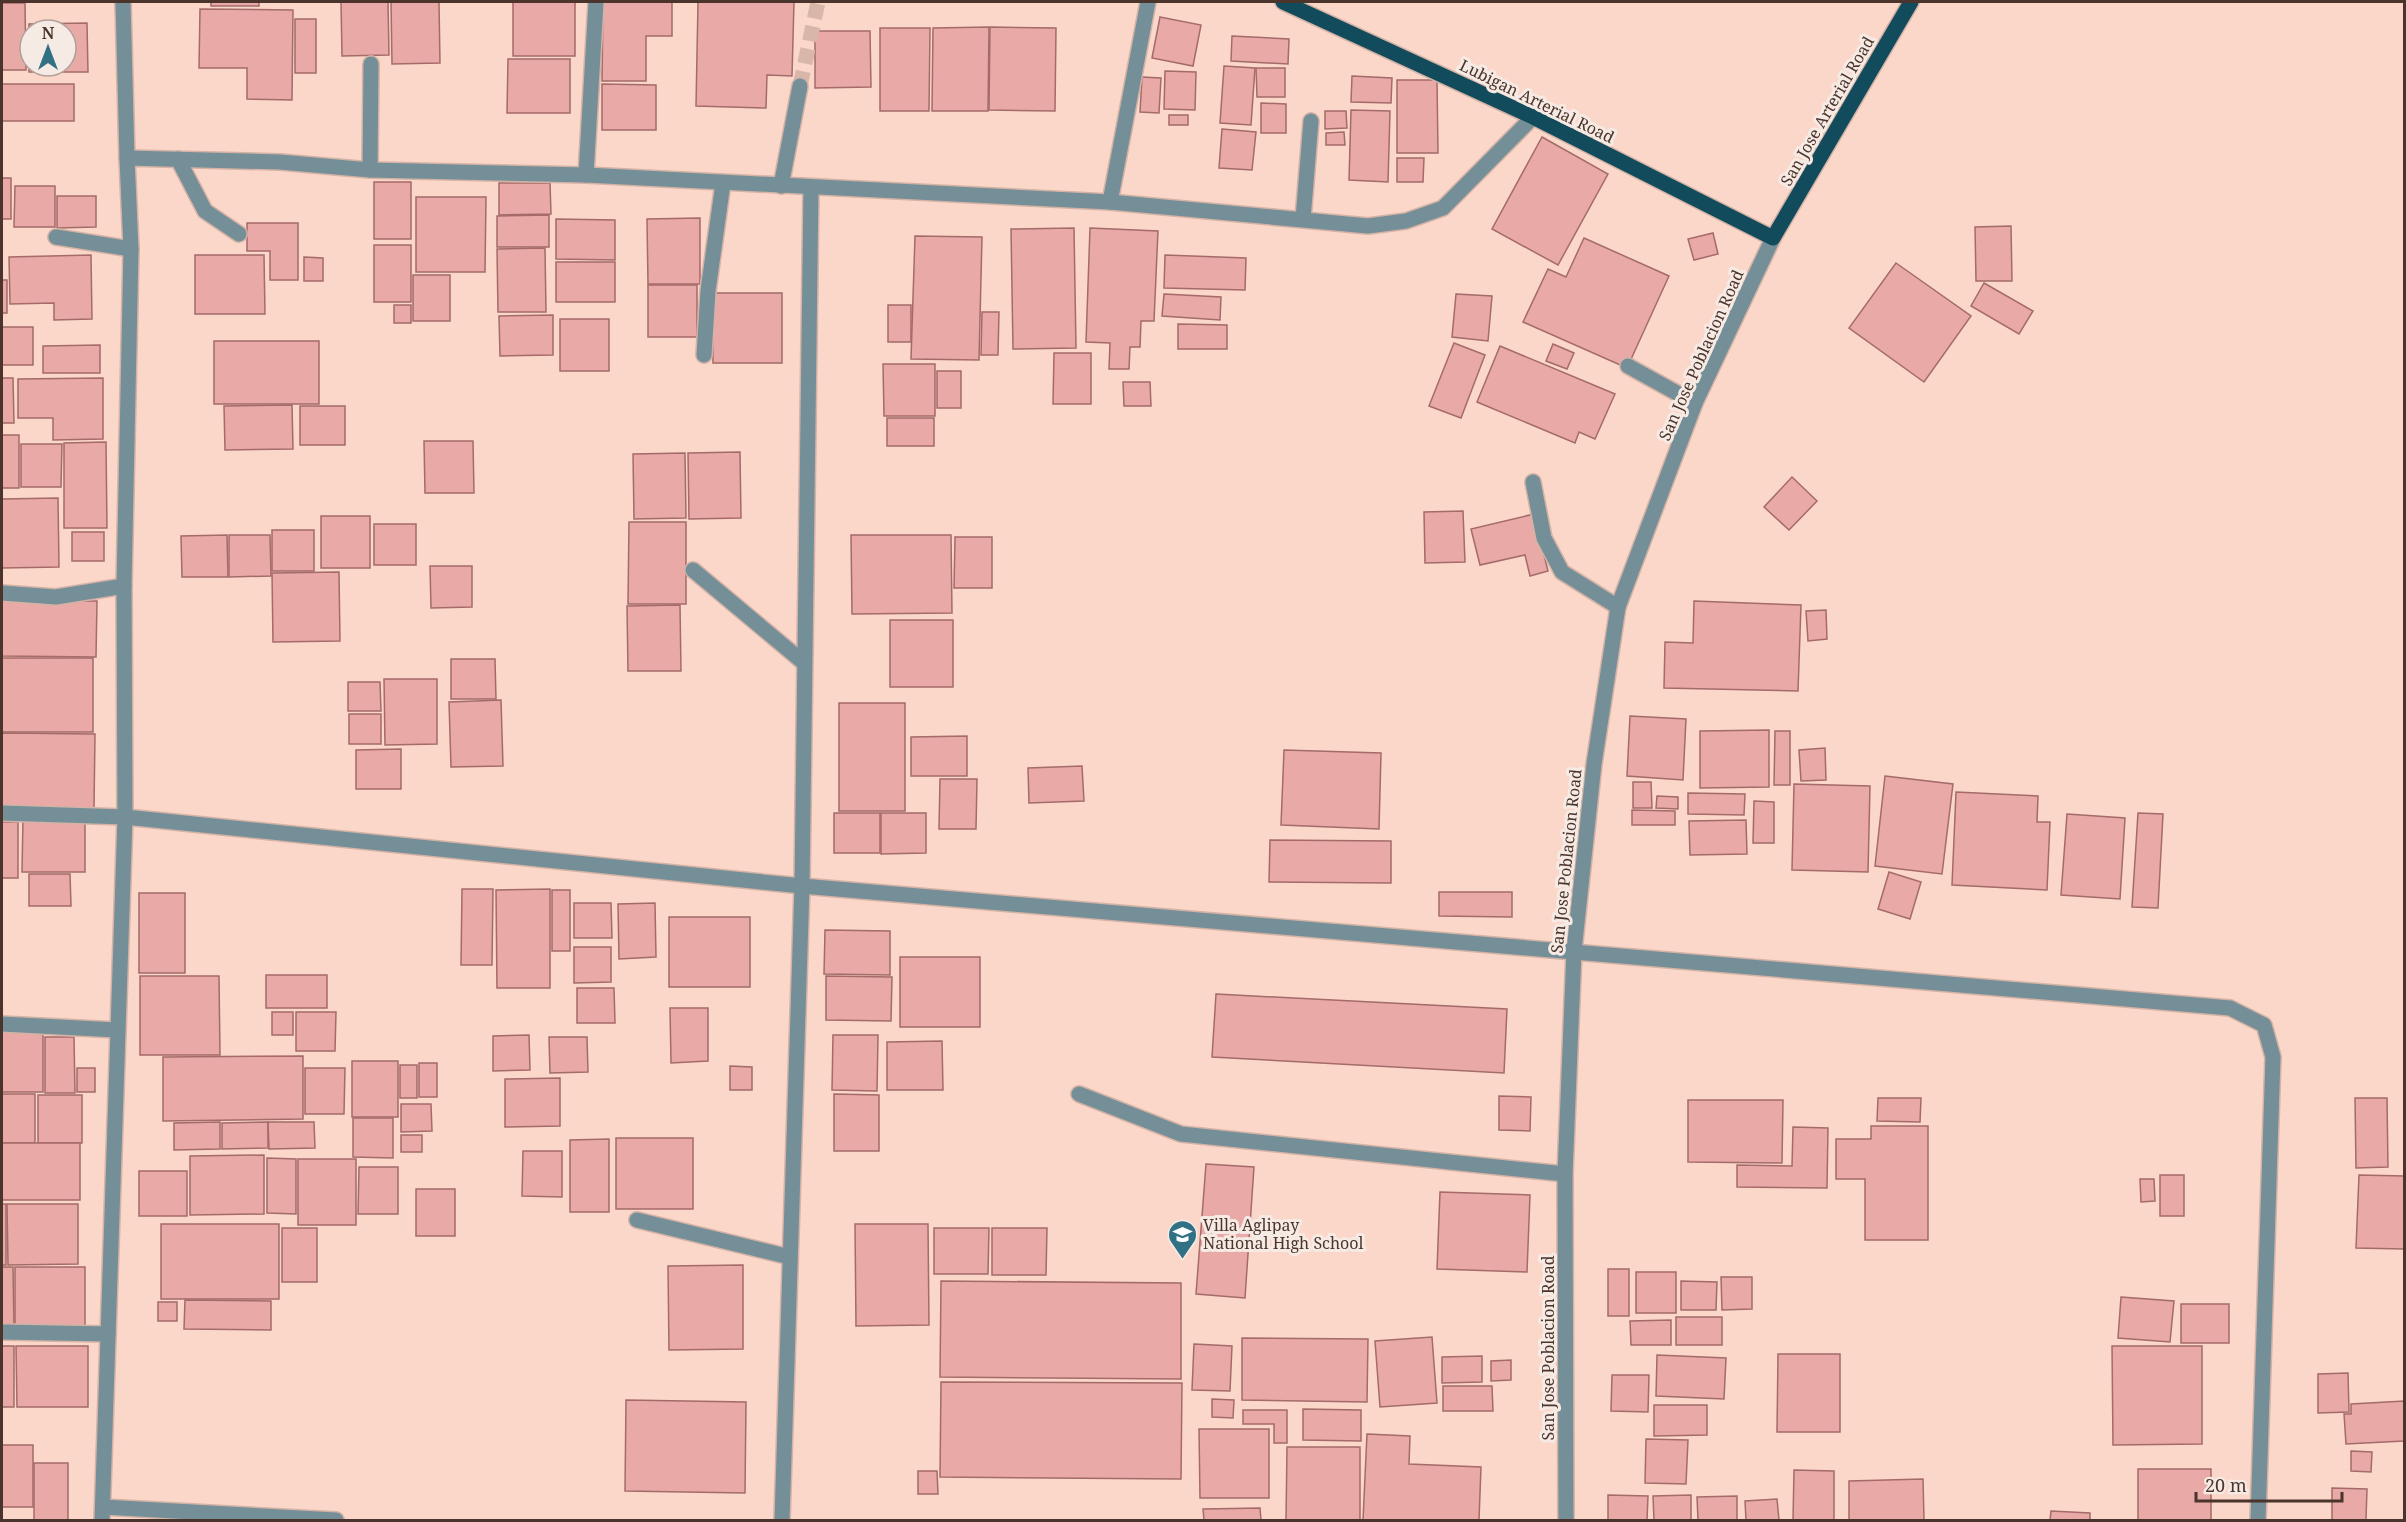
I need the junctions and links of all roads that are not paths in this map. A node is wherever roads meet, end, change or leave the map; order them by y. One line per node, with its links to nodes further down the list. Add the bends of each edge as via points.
1 (123, 2): 10 (street)
2 (596, 2): 13 (street)
3 (1148, 2): 17 (street)
4 (1283, 2): 8 (main road, Lubigan Arterial Road)
5 (1911, 2): 21 (main road, San Jose Arterial Road)
6 (371, 64): 12 (street)
7 (800, 86): 15 (street)
8 (1533, 117): 18 (street, via 1443,208 1406,221 1368,226); 21 (main road, Lubigan Arterial Road)
9 (1311, 121): 18 (street)
10 (128, 158): 11 (street); 22 (street)
11 (178, 159): 12 (street); 19 (street, via 205,210)
12 (370, 170): 13 (street)
13 (586, 175): 14 (street)
14 (723, 183): 15 (street); 23 (street, via 708,291)
15 (782, 186): 16 (street)
16 (811, 187): 17 (street); 31 (street)
17 (1110, 202): 18 (street)
18 (1303, 219)
19 (239, 234)
20 (56, 237): 22 (street)
21 (1773, 238): 25 (street, San Jose Poblacion Road)
22 (131, 249): 28 (street)
23 (704, 355)
24 (1628, 366): 25 (street)
25 (1695, 403): 30 (street, San Jose Poblacion Road)
26 (1533, 482): 30 (street, via 1544,538 1562,572)
27 (693, 570): 31 (street)
28 (124, 586): 29 (street, via 56,597); 33 (street)
29 (2, 593)
30 (1618, 607): 35 (street, San Jose Poblacion Road, via 1593,764)
31 (803, 662): 34 (street)
32 (2, 813): 33 (street)
33 (125, 817): 34 (street); 37 (street)
34 (802, 886): 35 (street); 41 (street)
35 (1574, 951): 39 (street, San Jose Poblacion Road); 48 (street, via 2230,1008 2264,1025 2273,1058)
36 (2, 1024): 37 (street)
37 (117, 1030): 43 (street)
38 (1079, 1094): 39 (street, via 1181,1134)
39 (1566, 1174): 47 (street, San Jose Poblacion Road)
40 (638, 1220): 41 (street)
41 (790, 1257): 46 (street)
42 (2, 1332): 43 (street)
43 (108, 1334): 44 (street)
44 (102, 1514): 45 (street)
45 (336, 1521)
46 (782, 1521)
47 (1566, 1521)
48 (2258, 1521)

